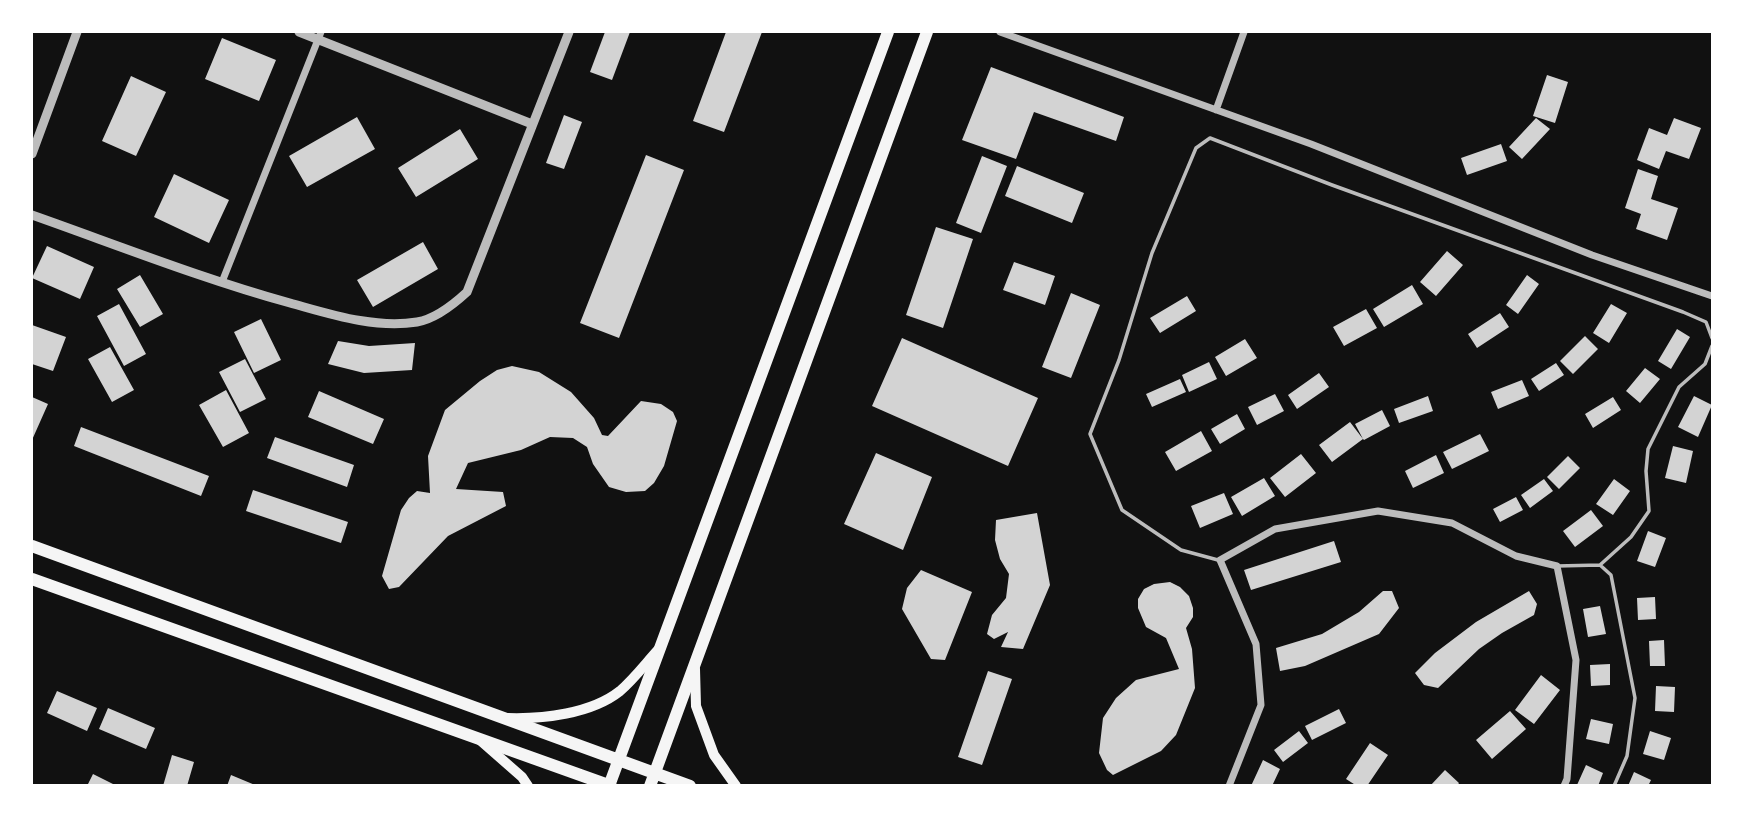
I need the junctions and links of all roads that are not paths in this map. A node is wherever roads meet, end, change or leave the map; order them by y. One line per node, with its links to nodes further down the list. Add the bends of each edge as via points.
1 (78, 32): 11 (street)
2 (299, 32): 8 (street)
3 (569, 32): 10 (street)
4 (888, 32): 22 (highway)
5 (926, 32): 23 (highway)
6 (1000, 32): 9 (street)
7 (1244, 32): 9 (street)
8 (319, 35): 10 (street); 13 (street)
9 (1216, 110): 14 (street, via 1592,255)
10 (532, 124): 13 (street, via 467,292 431,317 418,322 344,318)
11 (32, 154)
12 (32, 215): 13 (street)
13 (222, 282)
14 (1713, 296)
15 (1713, 338): 18 (lane, via 1706,321 1210,138 1196,148 1152,253 1090,434 1122,510 1181,550)
16 (1713, 346): 19 (lane, via 1704,364 1679,387 1648,449 1649,511 1631,537)
17 (32, 545): 24 (highway)
18 (1220, 561): 20 (street, via 1275,529 1378,511 1452,523 1516,556); 32 (street, via 1256,644 1261,705)
19 (1600, 565): 20 (lane); 34 (lane, via 1611,575 1635,698 1627,756)
20 (1557, 566): 33 (street, via 1576,660)
21 (32, 579): 25 (highway)
22 (660, 648): 24 (main road, via 618,692 585,708 545,719); 26 (highway)
23 (695, 663): 27 (highway); 31 (main road, via 696,706 714,755)
24 (503, 718): 26 (highway)
25 (476, 737): 28 (highway); 29 (main road)
26 (618, 761): 27 (highway); 28 (highway)
27 (652, 780): 30 (highway)
28 (610, 785)
29 (528, 786)
30 (690, 786)
31 (736, 786)
32 (1229, 786)
33 (1564, 786)
34 (1614, 786)

